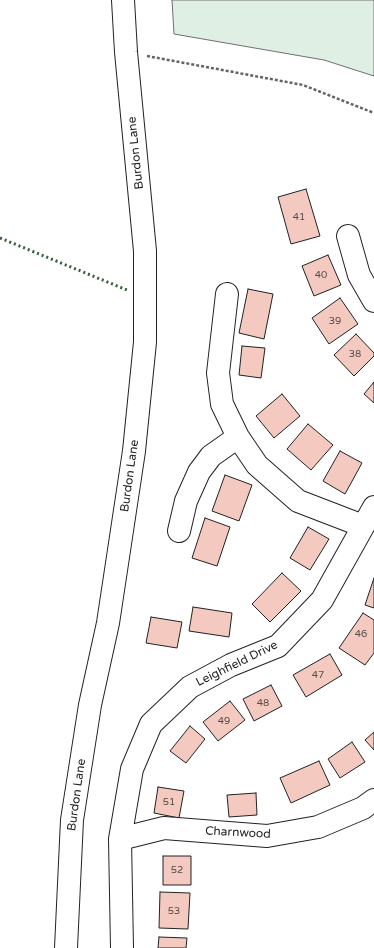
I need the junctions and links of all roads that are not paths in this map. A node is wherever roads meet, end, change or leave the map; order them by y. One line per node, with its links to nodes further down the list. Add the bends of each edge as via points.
1 (123, 0): 11 (street, Burdon Lane, via 145,251 145,342 134,451 108,623 90,705 72,820)
2 (348, 236): 4 (street, via 359,275)
3 (227, 294): 5 (street, via 218,373 222,404)
4 (374, 301)
5 (238, 437): 7 (street, via 257,465 298,501); 8 (street, via 211,456 200,472 186,501)
6 (374, 506): 7 (street, Leighfield Drive)
7 (363, 526): 10 (street, Leighfield Drive, via 322,600 278,646 231,665 190,687 151,724 132,769)
8 (179, 531)
9 (374, 800): 10 (street, Charnwood, via 363,808 318,826 267,836 164,828)
10 (120, 839): 12 (street, Leighfield Drive)
11 (66, 948)
12 (122, 948)

